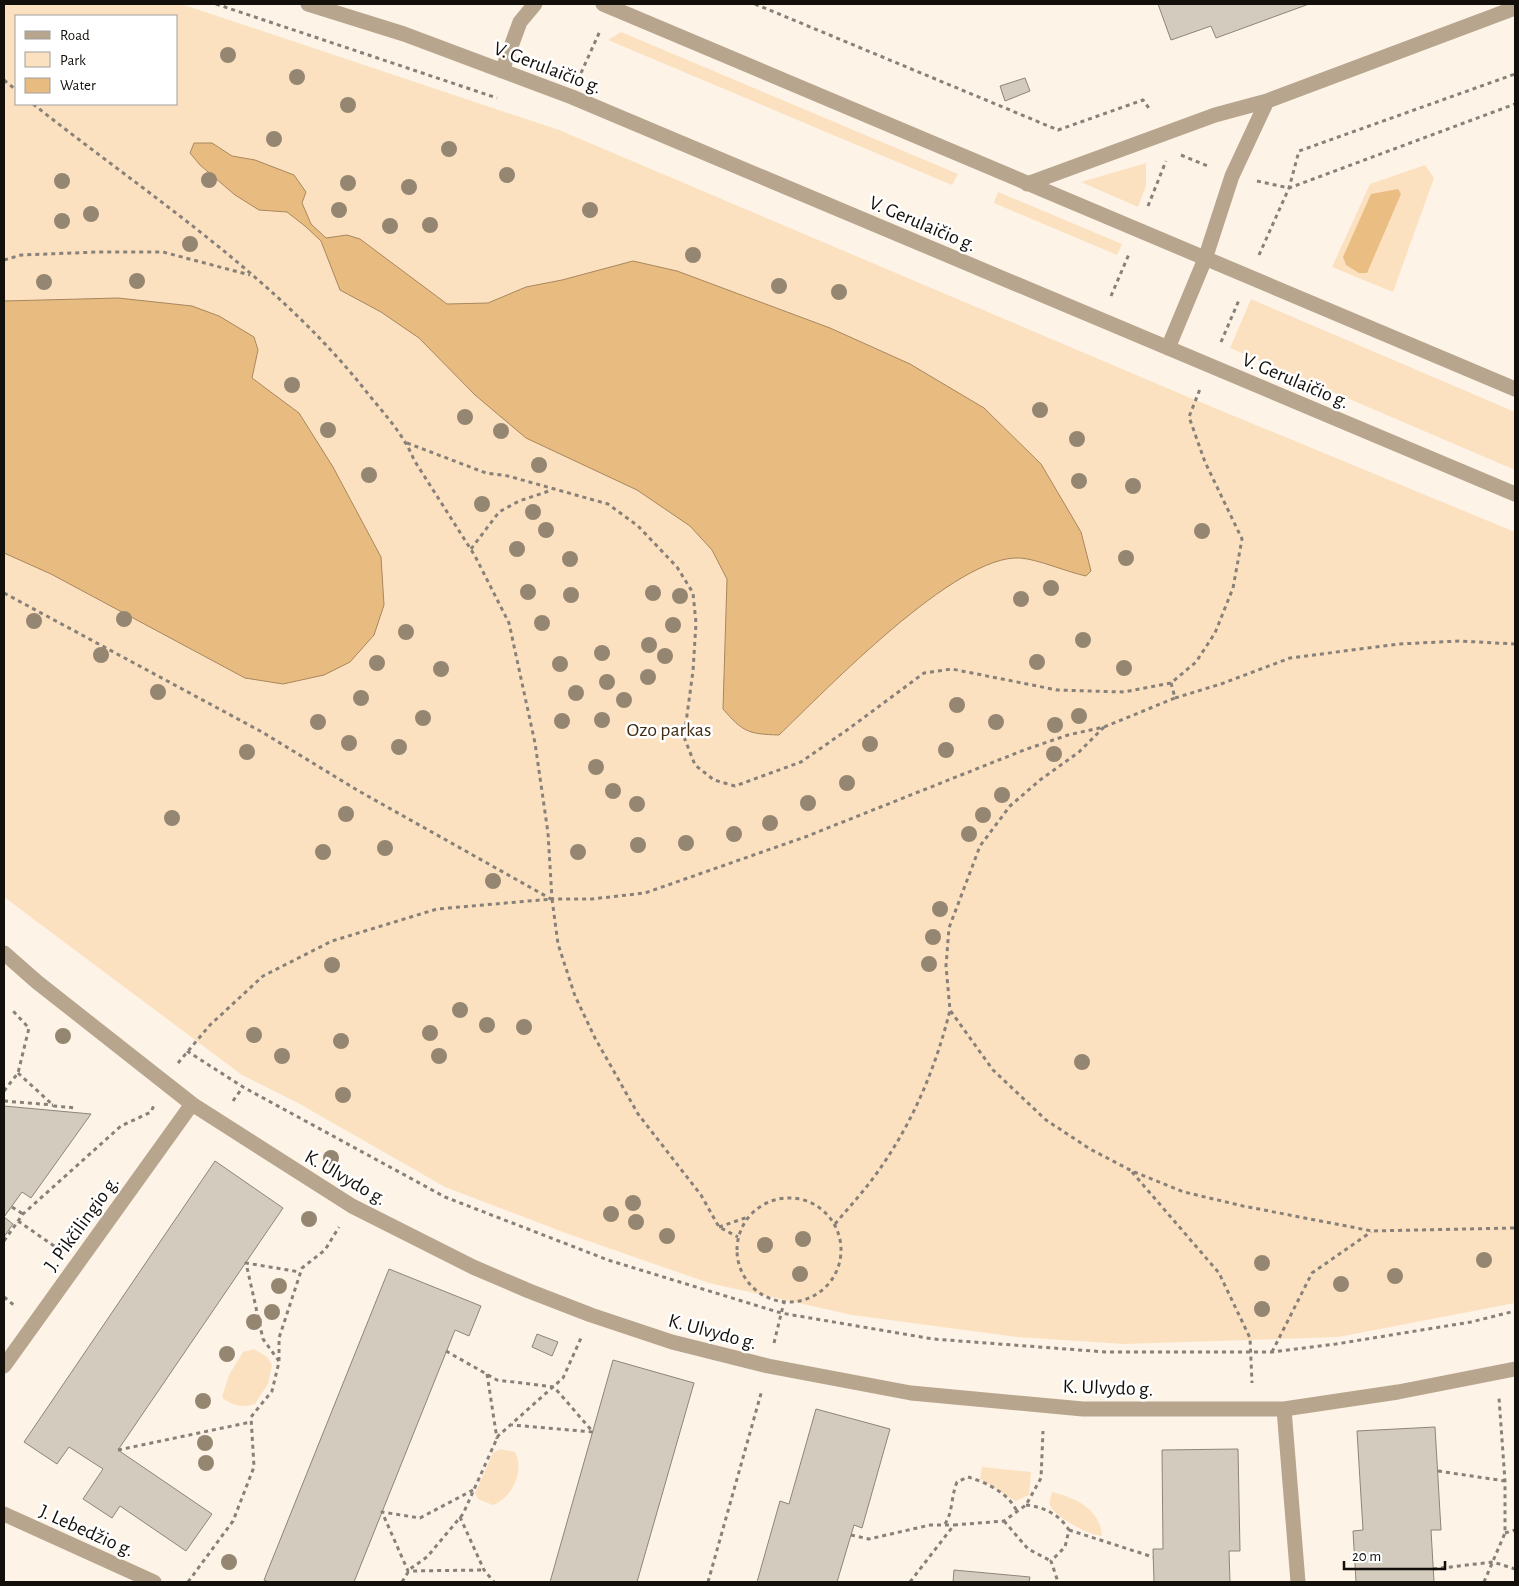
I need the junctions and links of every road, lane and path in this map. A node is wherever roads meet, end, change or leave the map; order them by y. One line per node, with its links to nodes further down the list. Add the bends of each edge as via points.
1 (216, 4): 12 (path)
2 (308, 4): 7 (street, V. Gerulaičio g., via 404,34)
3 (535, 4): 7 (street, via 520,22)
4 (755, 4): 16 (path, via 1058,130 1143,100)
5 (608, 6): 11 (path); 19 (street)
6 (1515, 8): 13 (street)
7 (502, 71): 11 (street, V. Gerulaičio g.)
8 (1515, 74): 20 (path, via 1299,152)
9 (4, 80): 10 (path)
10 (15, 89)
11 (572, 96): 26 (street, V. Gerulaičio g.)
12 (498, 99)
13 (1267, 101): 16 (street, via 1215,115); 18 (street)
14 (1515, 104): 20 (path)
15 (34, 105): 24 (path)
16 (1164, 134): 17 (path); 19 (street)
17 (1170, 150): 18 (path); 21 (path)
18 (1232, 176): 20 (path); 22 (street)
19 (1027, 184): 21 (street)
20 (1289, 188): 25 (path)
21 (1138, 231): 22 (street); 26 (path)
22 (1205, 259): 25 (street); 27 (street)
23 (4, 260): 24 (path, via 31,255 163,252)
24 (253, 275): 33 (path, via 340,358)
25 (1249, 277): 28 (path); 31 (street)
26 (1102, 320): 27 (street, V. Gerulaičio g.)
27 (1168, 348): 28 (street, V. Gerulaičio g.)
28 (1210, 366): 30 (path); 35 (street, V. Gerulaičio g.)
29 (1191, 384): 30 (path)
30 (1200, 388): 32 (path); 39 (path, via 1189,418 1242,539 1233,588 1215,633 1196,662)
31 (1515, 389)
32 (1210, 392)
33 (407, 443): 34 (path, via 486,473 508,476); 36 (path, via 414,460)
34 (551, 490): 36 (path, via 499,512); 39 (path, via 608,504 638,526 670,560 693,593 696,623 694,661 684,737 694,765 714,780 734,786 801,762 924,673 952,669 1057,690 1114,692)
35 (1515, 494)
36 (471, 549): 42 (path, via 509,623 520,670 547,824)
37 (4, 593): 42 (path, via 262,732 357,790)
38 (1515, 644): 40 (path, via 1459,641 1399,644 1290,658)
39 (1171, 683): 40 (path)
40 (1175, 698): 41 (path)
41 (1104, 727): 42 (path, via 1024,750 804,837 645,893 592,900); 44 (path, via 1080,752 1010,806 980,846 949,928 946,966)
42 (552, 899): 60 (path, via 558,944 576,996 596,1038 638,1114 701,1195); 69 (path, via 437,908 332,940 263,976 187,1051 243,1087 445,1197 608,1260)
43 (4, 953): 49 (street, K. Ulvydo g.)
44 (950, 1010): 53 (path, via 993,1070 1046,1120 1090,1149); 59 (path, via 934,1066 896,1144 878,1172)
45 (13, 1011): 46 (path, via 29,1028)
46 (18, 1073): 47 (path); 50 (path)
47 (4, 1091)
48 (4, 1101): 50 (path)
49 (192, 1104): 54 (street, K. Ulvydo g.); 75 (street, J. Pikčilingio g.)
50 (54, 1106): 51 (path)
51 (77, 1108)
52 (151, 1112): 56 (path, via 121,1126)
53 (1132, 1171): 62 (path, via 1201,1196); 71 (path, via 1219,1273 1250,1338)
54 (352, 1206): 66 (path, via 325,1250); 76 (street, K. Ulvydo g., via 473,1267 529,1291 672,1342)
55 (12, 1207): 56 (path)
56 (24, 1214): 58 (path)
57 (749, 1216): 59 (path, via 768,1202 801,1198 828,1214); 60 (path); 63 (path)
58 (18, 1221): 64 (path); 65 (path)
59 (835, 1224): 67 (path, via 842,1252 831,1282 816,1295 799,1302)
60 (719, 1227): 63 (path)
61 (1515, 1228): 62 (path)
62 (1372, 1232): 72 (path, via 1312,1272)
63 (738, 1238): 67 (path, via 738,1258 744,1275 756,1290 770,1299)
64 (4, 1241)
65 (48, 1242)
66 (300, 1272): 74 (path, via 278,1338); 74 (path, via 246,1262 263,1339)
67 (784, 1302): 69 (path)
68 (1515, 1311): 72 (path, via 1471,1322)
69 (781, 1313): 71 (path, via 934,1339 1106,1352); 76 (path)
70 (446, 1351): 79 (path)
71 (1251, 1352): 72 (path); 81 (path)
72 (1272, 1352)
73 (572, 1358): 80 (path, via 563,1378)
74 (279, 1362): 83 (path, via 272,1391 251,1417)
75 (4, 1366)
76 (768, 1366): 81 (street, K. Ulvydo g., via 911,1393 1083,1409); 113 (path)
77 (1515, 1369): 78 (street, K. Ulvydo g.)
78 (1498, 1372): 82 (street, K. Ulvydo g., via 1398,1392); 89 (path)
79 (487, 1374): 80 (path, via 497,1380); 85 (path)
80 (554, 1387): 84 (path); 84 (path, via 593,1432)
81 (1254, 1409): 82 (street, K. Ulvydo g.)
82 (1284, 1409): 116 (street)
83 (251, 1422): 86 (path); 110 (path, via 254,1467 233,1521)
84 (511, 1425): 85 (path)
85 (497, 1440): 90 (path)
86 (118, 1450)
87 (1043, 1457): 91 (path, via 1041,1478)
88 (1438, 1471): 89 (path)
89 (1505, 1481): 100 (path)
90 (474, 1490): 94 (path); 108 (path, via 420,1518 382,1512)
91 (1026, 1505): 92 (path); 98 (path, via 1043,1507 1064,1521)
92 (1017, 1512): 95 (path); 96 (path, via 1006,1496 982,1481 968,1477 957,1482 950,1504 951,1516)
93 (4, 1514): 109 (street, J. Lebedžio g.)
94 (460, 1517): 107 (path); 108 (path, via 427,1557)
95 (1004, 1521): 97 (path); 103 (path, via 1028,1549)
96 (945, 1524): 97 (path); 101 (path, via 869,1539)
97 (954, 1524): 114 (path)
98 (1069, 1530): 102 (path); 103 (path, via 1065,1547)
99 (1515, 1530): 100 (path)
100 (1505, 1533): 104 (path)
101 (851, 1535)
102 (1153, 1557)
103 (1051, 1562): 115 (path)
104 (1493, 1562): 105 (path); 106 (path); 117 (path)
105 (1433, 1569)
106 (1515, 1569)
107 (484, 1570): 108 (path); 112 (path)
108 (408, 1571): 111 (path)
109 (154, 1582)
110 (188, 1582)
111 (402, 1582)
112 (494, 1582)
113 (708, 1582)
114 (910, 1582)
115 (1058, 1582)
116 (1298, 1582)
117 (1484, 1582)

